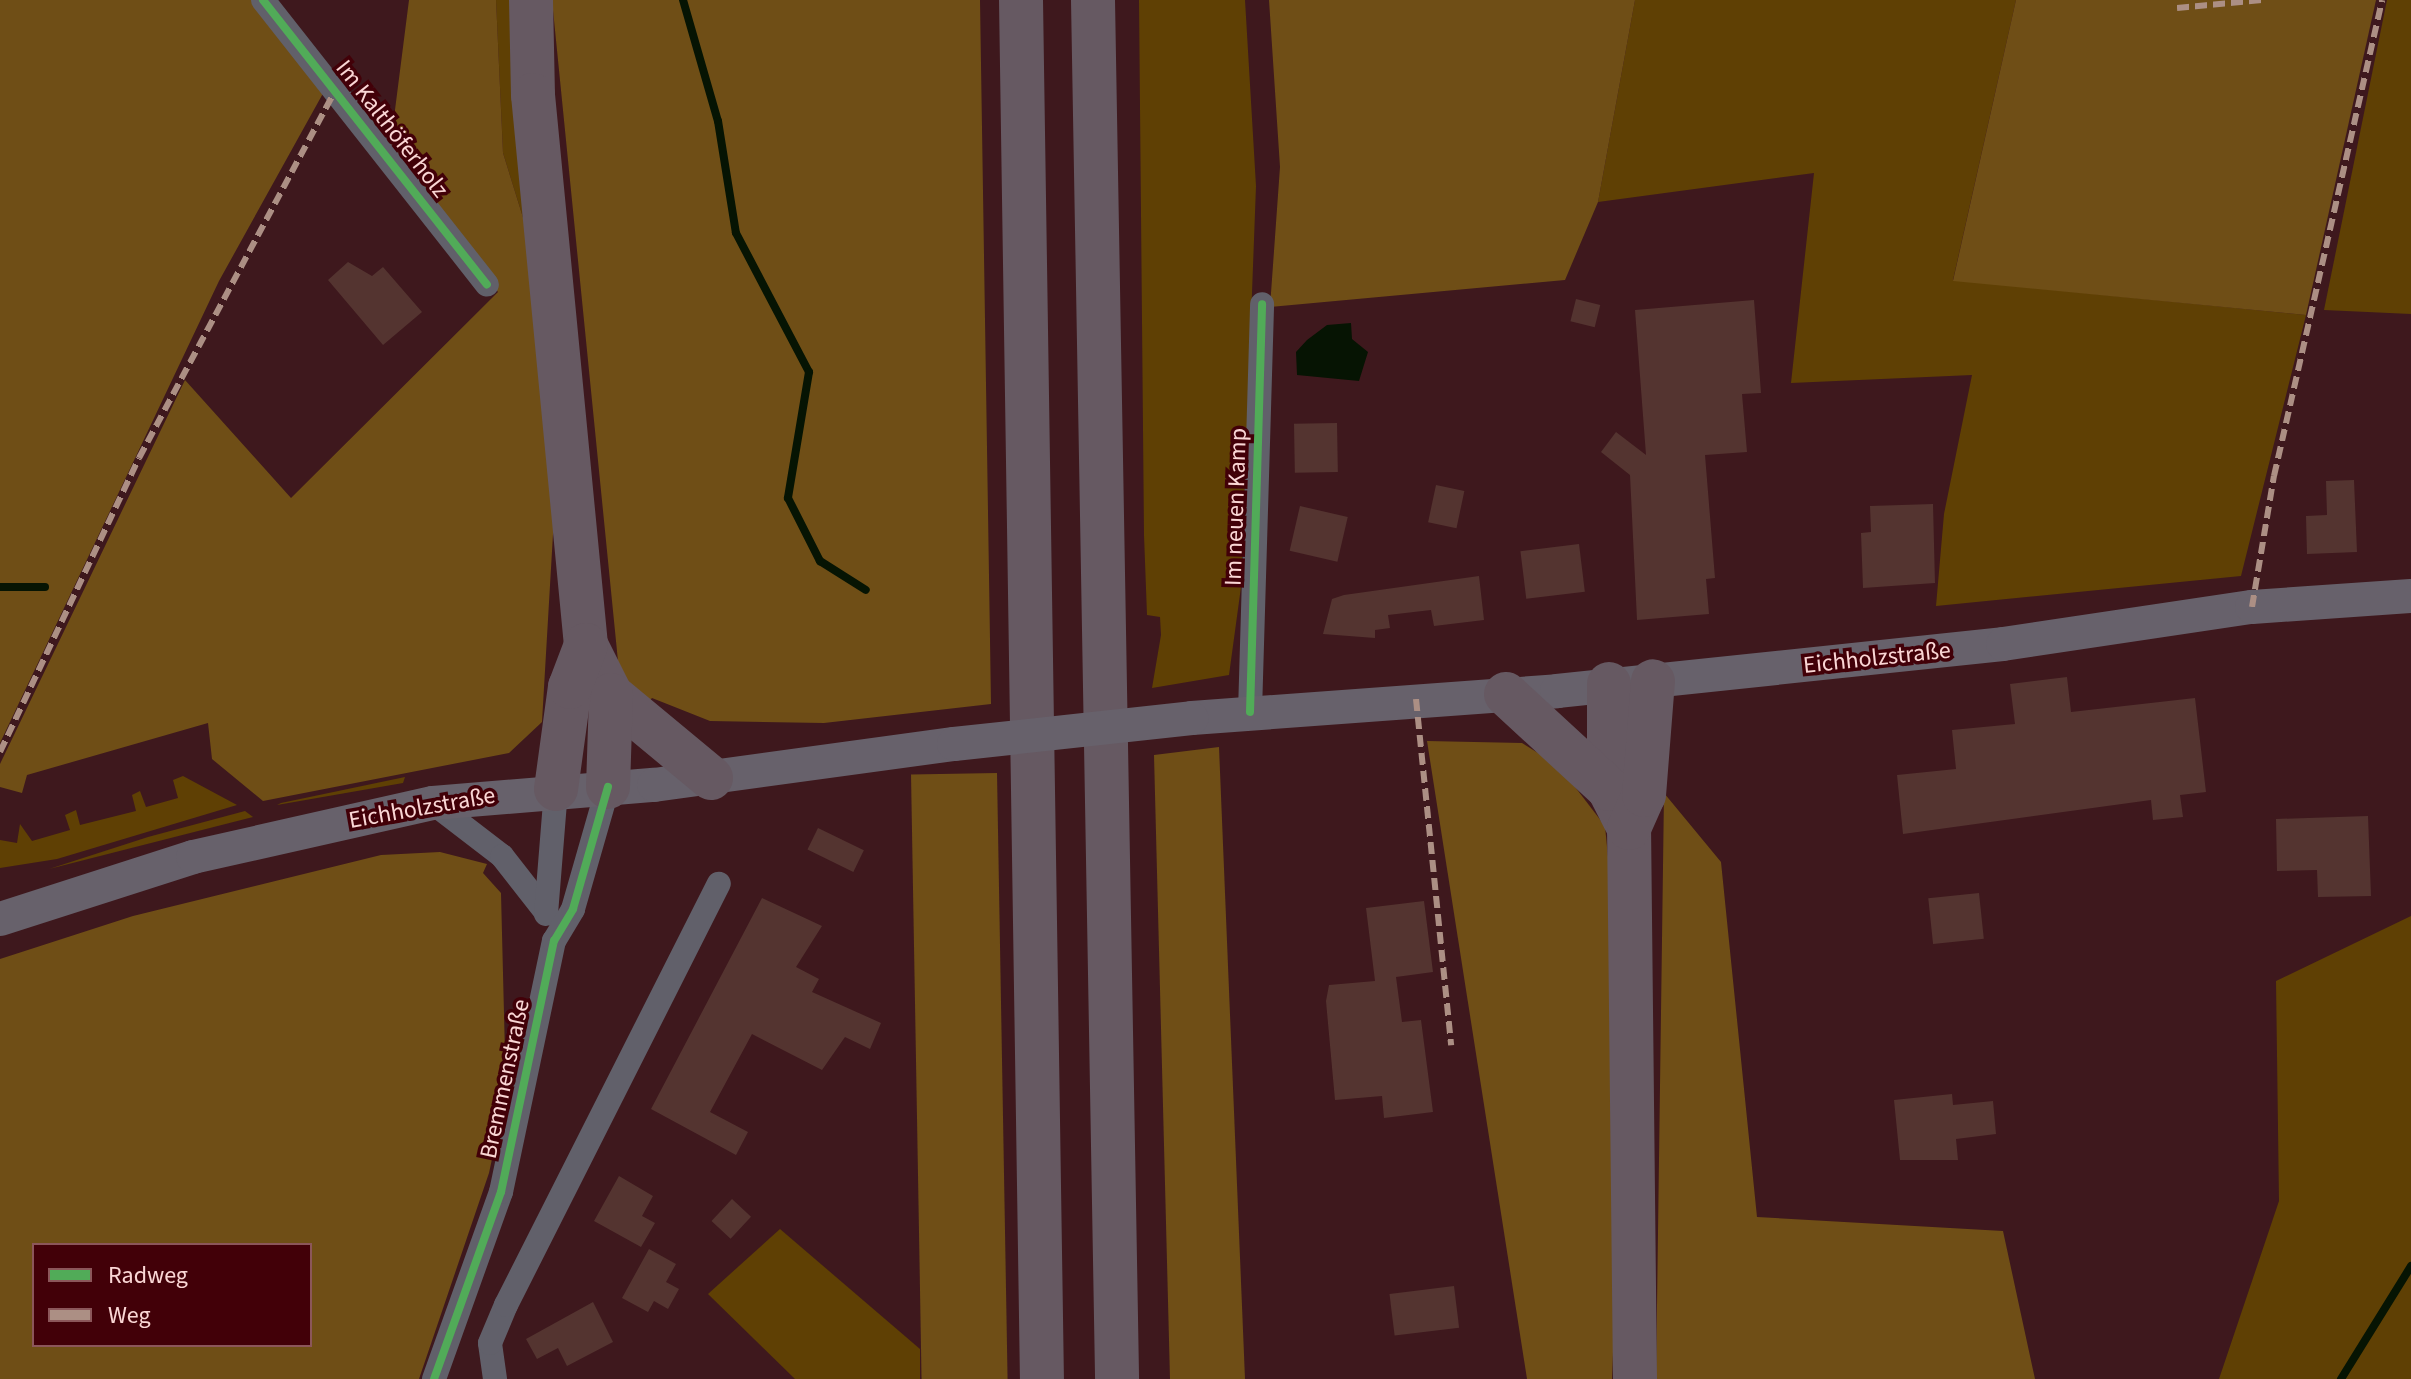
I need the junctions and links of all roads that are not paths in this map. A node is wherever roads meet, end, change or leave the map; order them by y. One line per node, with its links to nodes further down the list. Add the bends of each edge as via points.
1 (263, 0): 5 (street, Im Kalthöferholz)
2 (531, 0): 8 (highway, via 534,109)
3 (1021, 0): 28 (highway)
4 (1093, 0): 29 (highway)
5 (487, 285)
6 (1262, 304): 13 (street, Im neuen Kamp)
7 (2411, 596): 9 (main road, Eichholzstraße, via 2252,607 2003,644)
8 (586, 645): 12 (highway); 16 (highway, via 570,687)
9 (1653, 681): 10 (main road, Eichholzstraße); 19 (highway, via 1644,795)
10 (1609, 684): 11 (main road, Eichholzstraße); 17 (highway)
11 (1506, 694): 13 (main road, Eichholzstraße); 17 (highway)
12 (611, 695): 14 (highway); 15 (highway)
13 (1250, 712): 14 (main road, Eichholzstraße, bridge, via 854,755)
14 (711, 778): 15 (main road, Eichholzstraße)
15 (608, 787): 16 (main road, Eichholzstraße); 25 (street, Bremmenstraße, via 573,909)
16 (556, 789): 18 (main road, Eichholzstraße); 23 (street, Bremmenstraße)
17 (1609, 789): 19 (highway)
18 (433, 803): 22 (main road, Eichholzstraße, via 193,857); 23 (street, Bremmenstraße, via 502,856)
19 (1629, 828): 30 (highway)
20 (719, 884): 27 (street, via 506,1305 490,1343)
21 (0, 893): 22 (main road)
22 (58, 898): 24 (main road, Eichholzstraße)
23 (545, 911): 25 (street, Bremmenstraße)
24 (0, 919)
25 (554, 941): 26 (street, Bremmenstraße, via 501,1192)
26 (434, 1379)
27 (495, 1379)
28 (1042, 1379)
29 (1117, 1379)
30 (1635, 1379)

